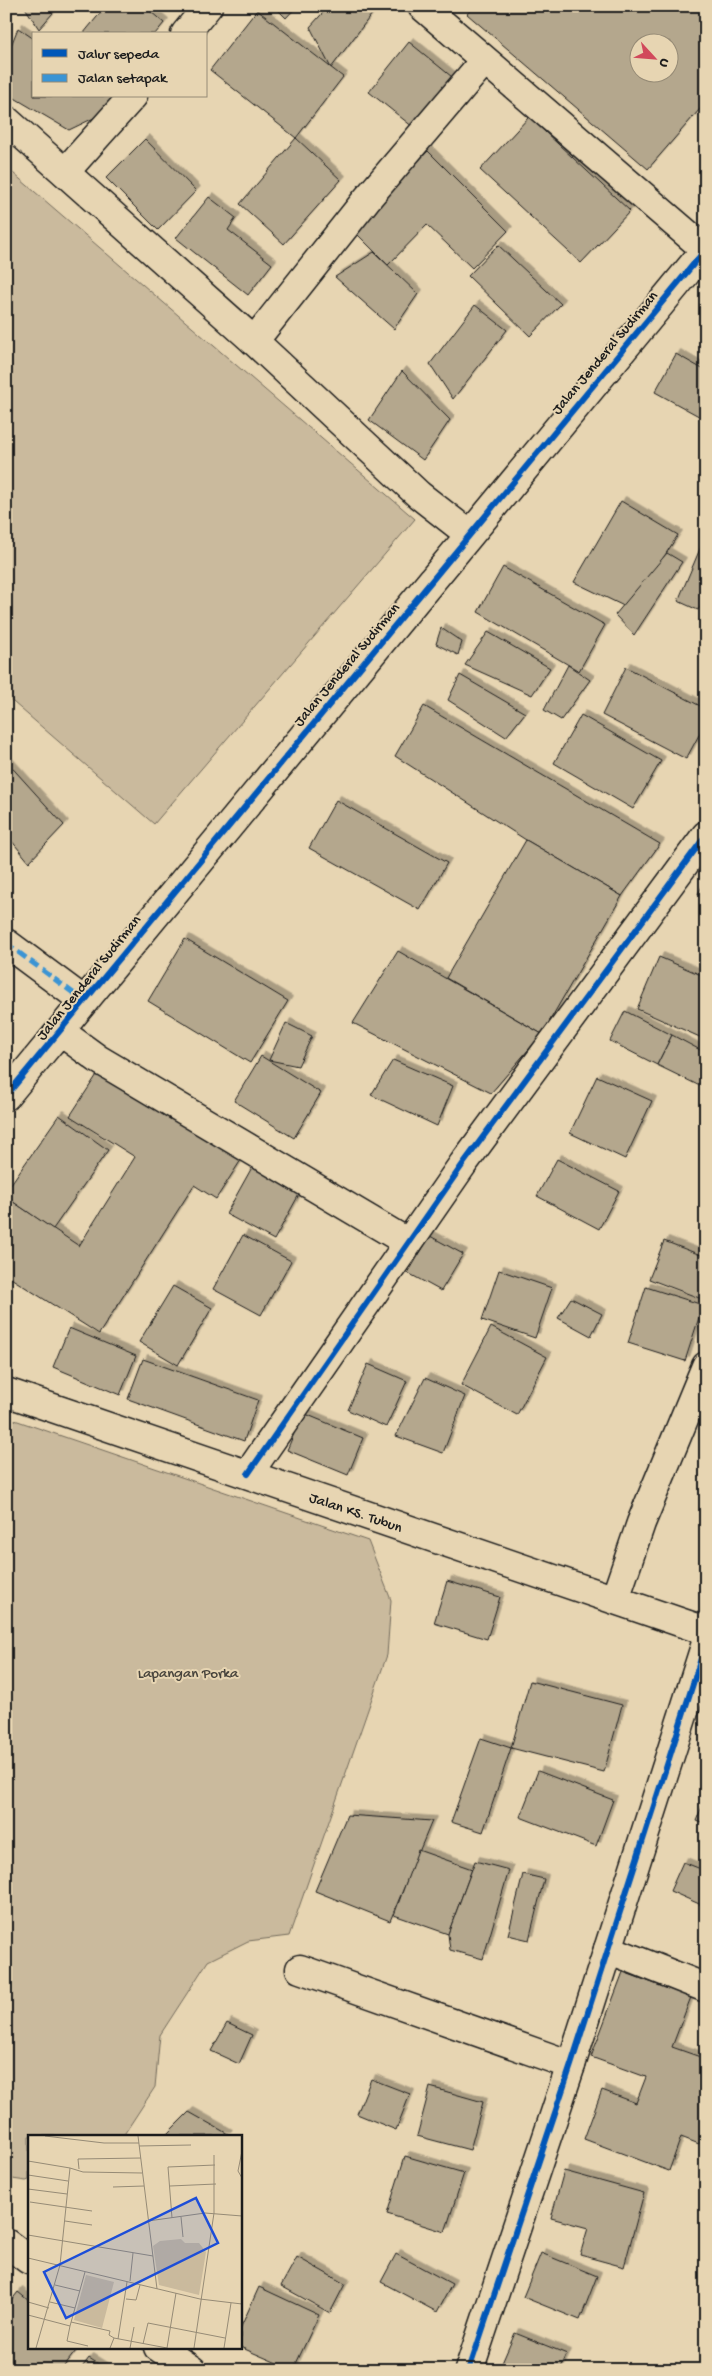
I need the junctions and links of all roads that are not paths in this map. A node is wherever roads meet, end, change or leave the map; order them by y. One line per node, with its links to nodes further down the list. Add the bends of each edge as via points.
1 (208, 6): 3 (street)
2 (422, 6): 4 (street)
3 (187, 32)
4 (484, 60): 8 (street); 9 (street, via 366,200)
5 (131, 98): 7 (street)
6 (6, 120): 7 (street)
7 (65, 172): 9 (street)
8 (706, 250): 10 (street, Jalan Jenderal Sudirman)
9 (254, 341): 10 (street, via 419,495)
10 (469, 534): 13 (street, Jalan Jenderal Sudirman)
11 (706, 834): 16 (street)
12 (6, 943): 13 (street)
13 (84, 1001): 14 (street, Jalan Jenderal Sudirman)
14 (61, 1032): 15 (street, Jalan Jenderal Sudirman); 16 (street, via 98,1058)
15 (6, 1096)
16 (407, 1242): 19 (street)
17 (706, 1366): 20 (street, via 641,1523)
18 (6, 1392): 19 (street, Jalan KS. Tubun)
19 (248, 1474): 20 (street, Jalan KS. Tubun)
20 (615, 1599): 21 (street, Jalan KS. Tubun)
21 (706, 1631)
22 (706, 1643): 23 (street)
23 (608, 1949): 25 (street); 26 (street)
24 (300, 1969): 26 (street)
25 (706, 1988)
26 (571, 2065): 31 (street)
27 (6, 2243): 28 (street)
28 (28, 2259)
29 (159, 2348): 30 (street)
30 (192, 2370)
31 (469, 2370)

